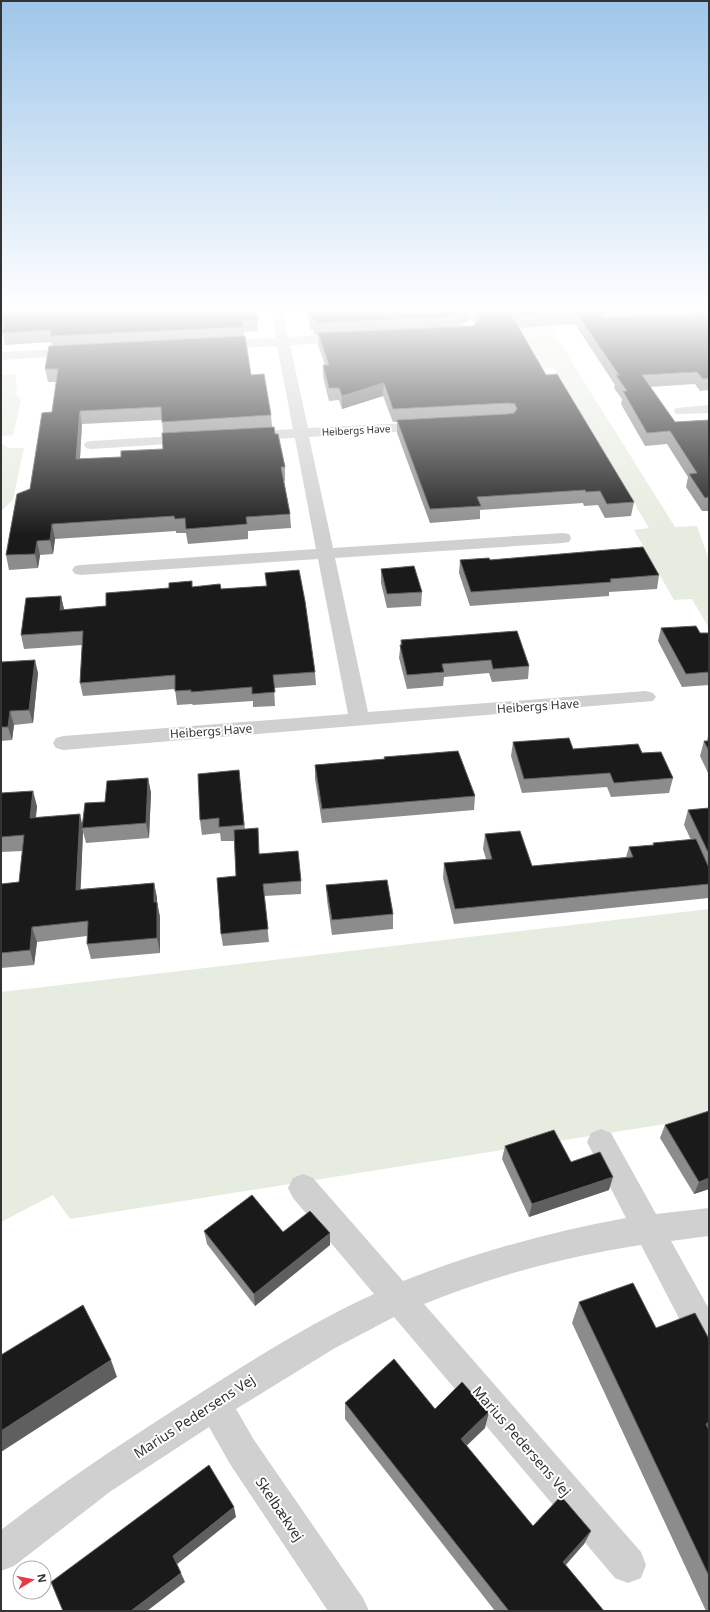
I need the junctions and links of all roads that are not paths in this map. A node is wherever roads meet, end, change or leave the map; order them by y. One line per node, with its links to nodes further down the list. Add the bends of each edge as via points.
1 (291, 383): 5 (street)
2 (709, 409): 3 (street)
3 (681, 411)
4 (438, 425): 5 (street, Heibergs Have)
5 (300, 433): 6 (street, Heibergs Have); 10 (street)
6 (231, 437)
7 (210, 438): 8 (street)
8 (91, 445)
9 (563, 538): 10 (street)
10 (324, 554): 11 (street); 13 (street)
11 (81, 570)
12 (646, 698): 13 (street, Heibergs Have)
13 (359, 720): 14 (street, Heibergs Have)
14 (63, 743)
15 (601, 1142): 18 (street)
16 (303, 1188): 19 (street, Marius Pedersens Vej)
17 (709, 1222): 18 (street, Marius Pedersens Vej)
18 (648, 1229): 19 (street, Marius Pedersens Vej, via 516,1258); 20 (street)
19 (400, 1298): 21 (street, Marius Pedersens Vej, via 309,1344); 23 (street, Marius Pedersens Vej)
20 (709, 1341)
21 (214, 1404): 22 (street, Marius Pedersens Vej, via 112,1469); 24 (street, Skelbækvej, via 242,1452)
22 (1, 1553)
23 (628, 1565)
24 (350, 1611)

